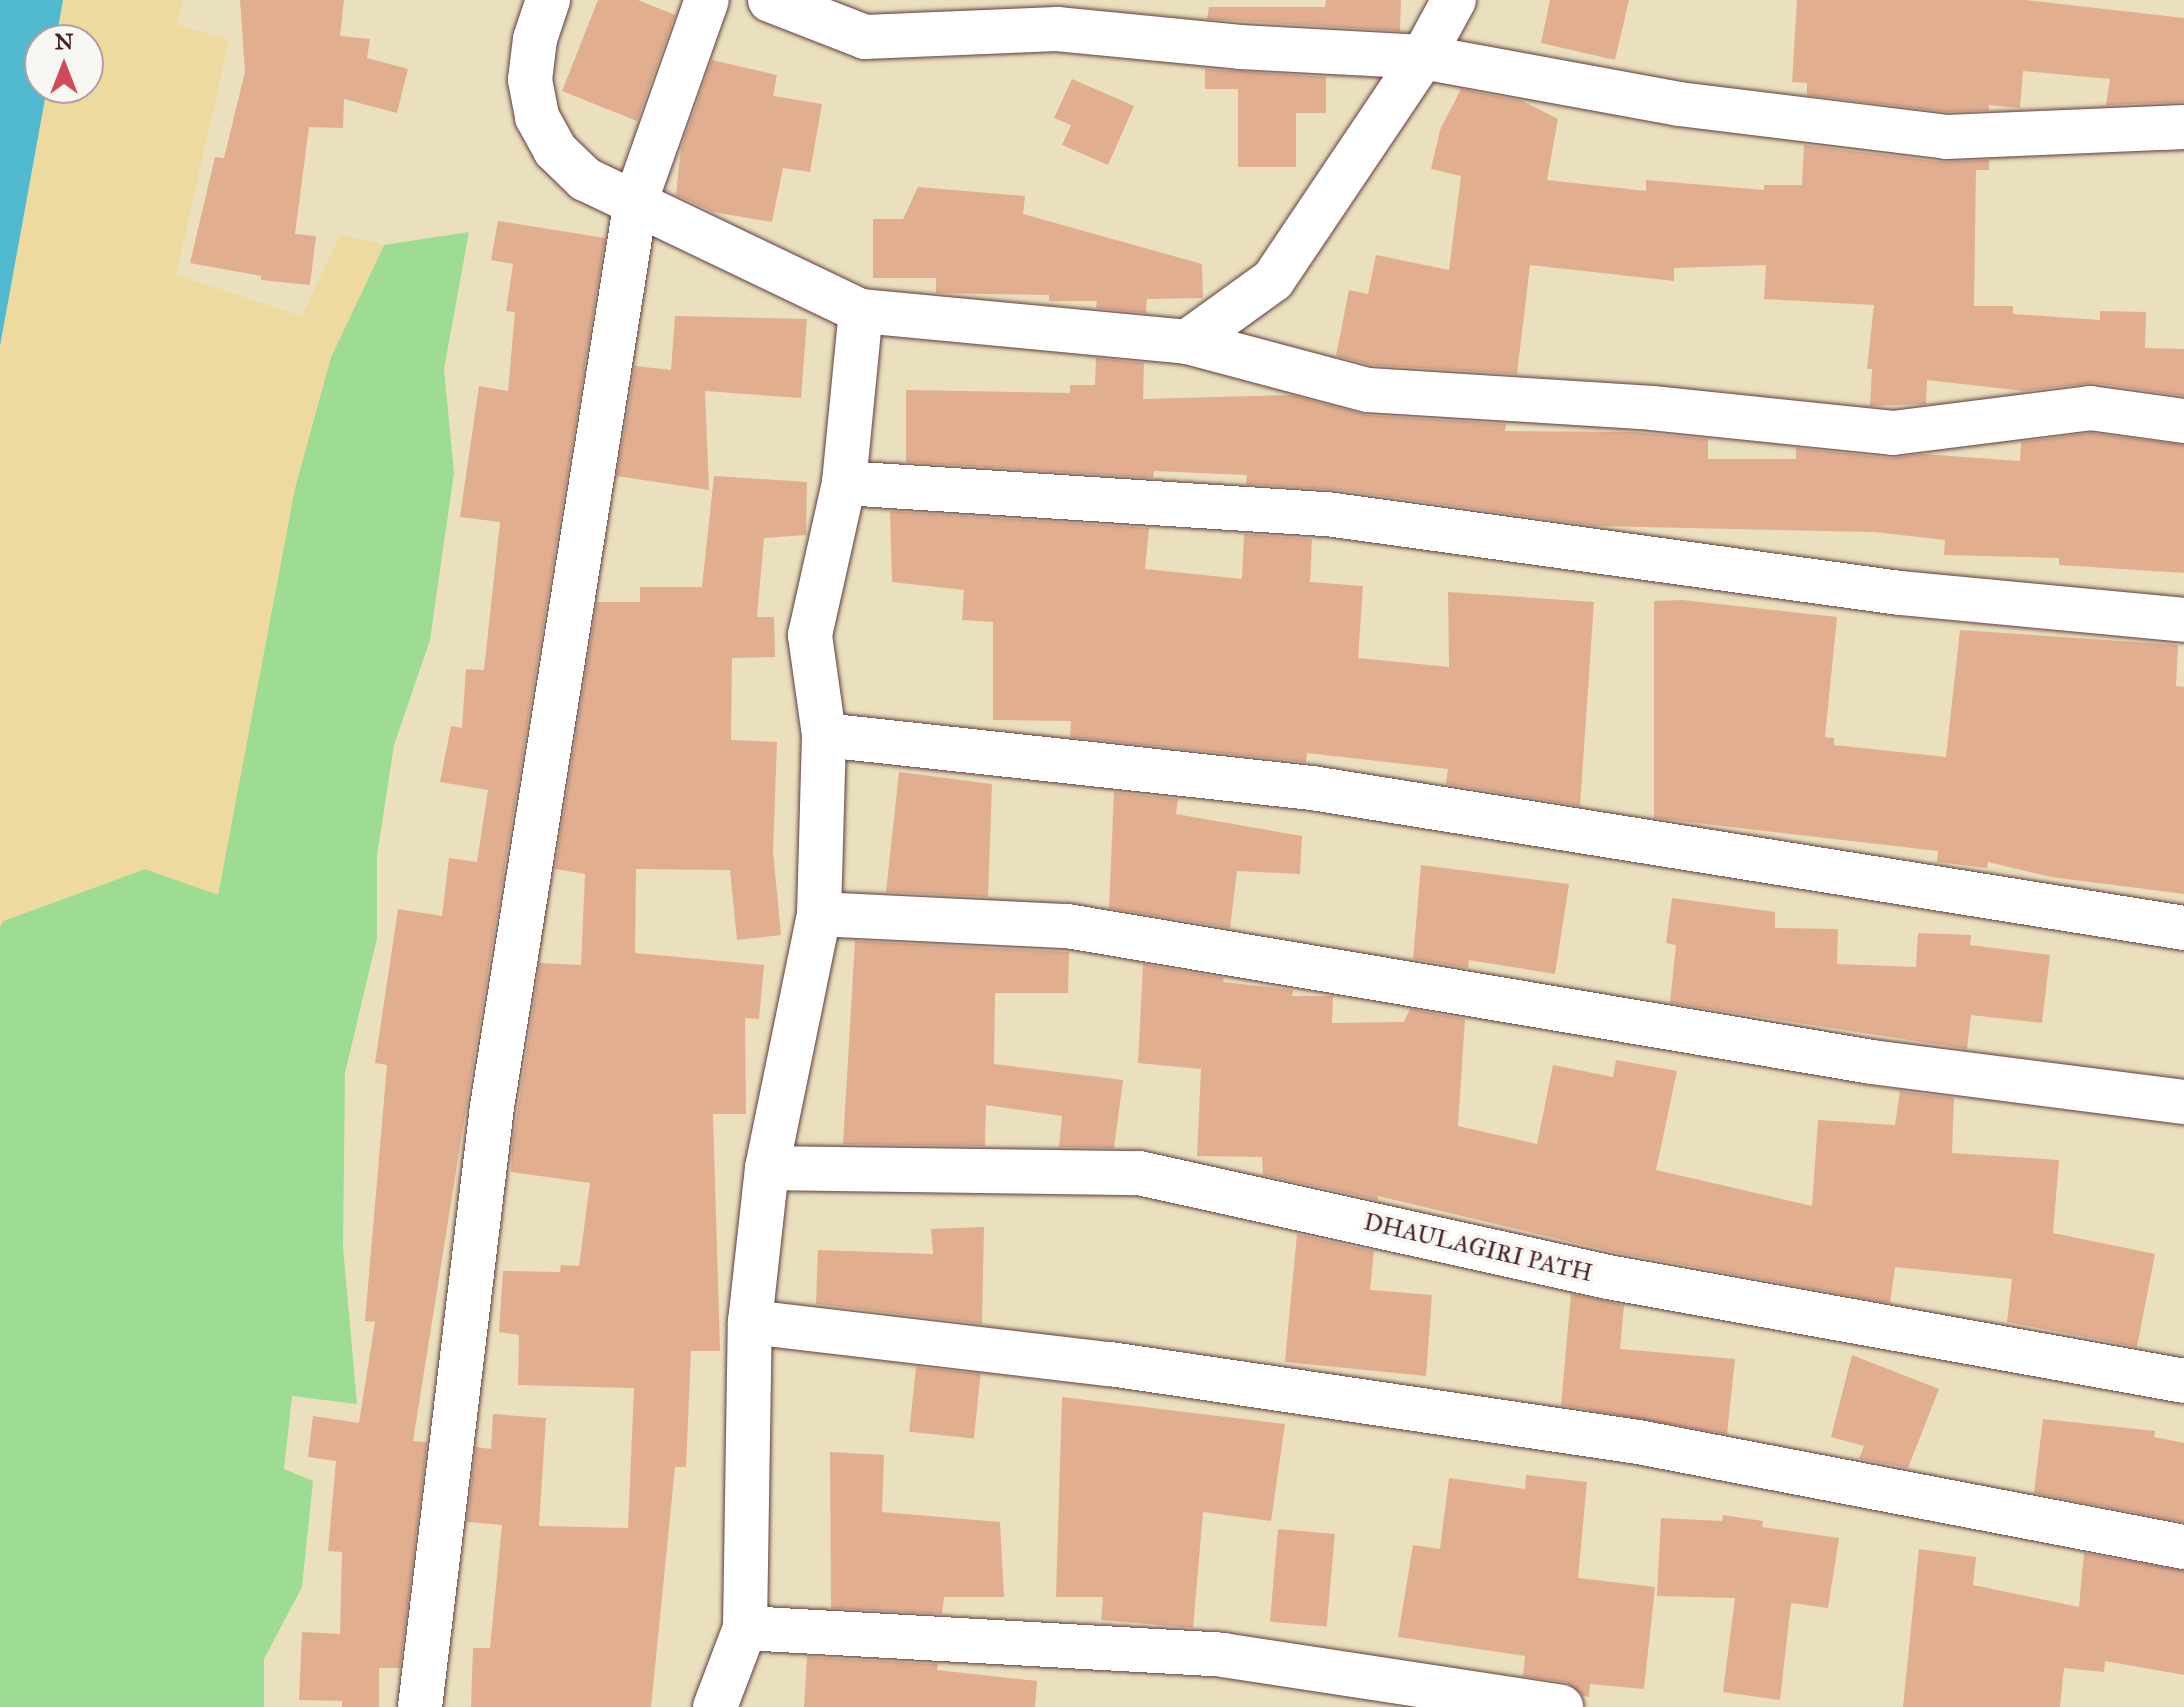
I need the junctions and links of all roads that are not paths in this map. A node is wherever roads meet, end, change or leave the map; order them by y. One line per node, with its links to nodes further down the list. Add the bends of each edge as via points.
1 (548, 0): 7 (street, via 535,39 530,80 537,117 555,150 585,179)
2 (707, 0): 7 (street)
3 (770, 0): 5 (street, via 865,37 1057,29)
4 (1454, 0): 5 (street)
5 (1423, 57): 6 (street, via 1679,104 1946,137); 9 (street, via 1273,280)
6 (2184, 127)
7 (636, 200): 8 (street); 22 (street, via 492,1107)
8 (861, 311): 9 (street); 11 (street)
9 (1187, 342): 10 (street, via 1368,390 1652,408 1893,433 2090,408)
10 (2184, 421)
11 (844, 483): 12 (street, via 1334,515 1900,593); 13 (street, via 810,635)
12 (2184, 620)
13 (824, 735): 14 (street); 15 (street, via 1312,788)
14 (819, 914): 16 (street, via 1067,926 1872,1062); 17 (street)
15 (2184, 928)
16 (2184, 1102)
17 (767, 1168): 18 (street); 19 (street, DHAULAGIRI PATH, via 1139,1173 1608,1277)
18 (750, 1322): 20 (street, via 1110,1364 1638,1442); 21 (street)
19 (2184, 1381)
20 (2184, 1547)
21 (745, 1628): 23 (street); 24 (street, via 1223,1655)
22 (420, 1707)
23 (715, 1707)
24 (1561, 1707)

